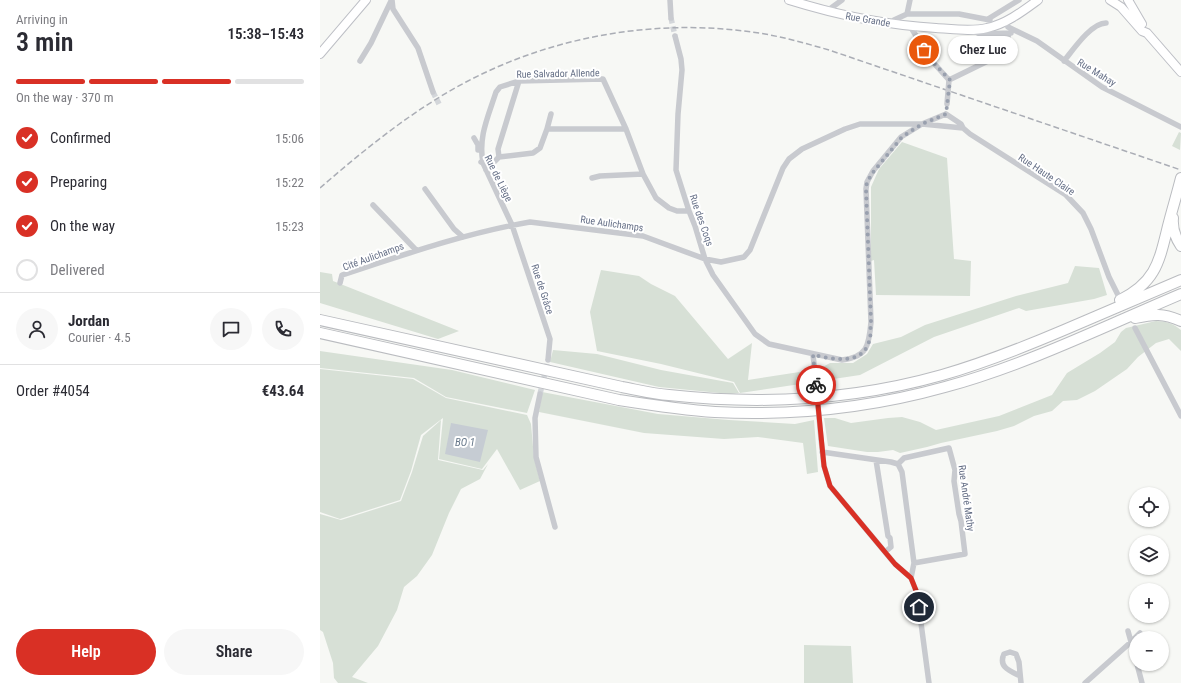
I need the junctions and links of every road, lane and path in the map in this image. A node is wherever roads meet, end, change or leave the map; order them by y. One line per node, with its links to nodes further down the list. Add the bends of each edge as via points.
1 (366, 0): 23 (street)
2 (392, 0): 24 (street); 29 (street, via 393,9 418,48)
3 (670, 0): 13 (street)
4 (789, 0): 11 (street, Rue Grande)
5 (842, 0): 11 (street)
6 (910, 0): 12 (street)
7 (1019, 0): 12 (street, via 989,20 958,14)
8 (1038, 0): 18 (street, Rue Grande, via 1002,23)
9 (1110, 0): 21 (street, via 1121,7 1142,31)
10 (1128, 0): 21 (street)
11 (827, 11): 15 (street, Rue Grande)
12 (907, 14): 15 (street, via 894,20)
13 (671, 18)
14 (1106, 23): 25 (street, via 1093,28)
15 (892, 24): 16 (street, Rue Grande)
16 (910, 26): 18 (street, Rue Grande); 27 (street, via 931,60)
17 (1008, 26): 19 (street, Rue Mahay)
18 (973, 30): 20 (street, via 980,34)
19 (1017, 32): 20 (street); 25 (street, Rue Mahay, via 1036,41)
20 (1009, 33): 27 (street, via 1005,48 992,59)
21 (1147, 33): 26 (street)
22 (675, 36): 47 (street, Rue des Coqs, via 682,70 676,170)
23 (320, 54)
24 (360, 61)
25 (1064, 61): 33 (street, Rue Mahay, via 1102,87)
26 (1181, 72)
27 (950, 80): 31 (street, bridge)
28 (519, 81): 36 (street, Rue Salvador Allende, via 603,79); 38 (street, via 498,149); 39 (street, Rue Salvador Allende, via 500,87 496,92 483,132)
29 (433, 92)
30 (551, 114): 35 (street)
31 (946, 114): 32 (street); 34 (street, Rue Haute Claire)
32 (922, 124): 34 (street); 52 (street, Rue Aulichamps, via 860,124 802,149 789,159 783,168 750,250 744,257 721,262); 63 (street, Rue des Coqs, via 902,137 867,182 871,322 870,339 865,350 854,358 842,360)
33 (1181, 127)
34 (963, 128): 56 (street, Rue Haute Claire, via 1066,195 1074,203 1083,213 1091,229 1108,277)
35 (547, 129): 36 (street); 38 (street, via 540,148 533,153)
36 (626, 129): 41 (street, Rue Salvador Allende)
37 (474, 138): 39 (street, Rue de Liège, via 478,145 479,160)
38 (499, 156): 40 (street)
39 (483, 163): 40 (street, Rue de Liège)
40 (486, 170): 48 (street, Rue de Liège)
41 (644, 174): 42 (street); 47 (street, Rue Salvador Allende, via 656,198 669,208)
42 (592, 178)
43 (1181, 178): 45 (highway)
44 (425, 189): 49 (street)
45 (1176, 199): 50 (highway, via 1173,221 1176,239); 57 (highway, via 1162,251 1149,278 1137,290 1111,304)
46 (373, 204): 51 (street, Cité Aulichamps)
47 (689, 211): 52 (street, Rue des Coqs)
48 (512, 225): 49 (street, Cité Aulichamps); 52 (street, Rue Aulichamps, via 530,222 643,236); 64 (street, Rue de Grâce, via 550,339)
49 (463, 238): 51 (street, Cité Aulichamps)
50 (1181, 246)
51 (416, 250): 54 (street, Cité Aulichamps, via 342,275)
52 (705, 259): 63 (street, Rue des Coqs, via 713,275 755,334 769,344)
53 (1181, 280): 57 (highway)
54 (340, 283)
55 (1181, 294): 58 (highway)
56 (1119, 297)
57 (1101, 314): 59 (highway, via 987,361 942,375 853,394 762,401 668,395 622,387)
58 (1125, 317): 60 (highway, via 1158,314); 62 (highway, via 991,373 946,387 854,407 762,413 700,411 619,400)
59 (320, 320)
60 (1181, 321)
61 (1135, 328): 66 (street)
62 (320, 333)
63 (813, 355): 67 (street, bridge)
64 (548, 360)
65 (540, 394): 70 (street, via 535,418 536,458)
66 (1181, 416)
67 (822, 452): 68 (street); 71 (street, via 830,486)
68 (876, 460): 69 (street); 71 (street, via 891,547)
69 (898, 464): 72 (street, via 902,472); 72 (street, Rue André Mathy, via 904,458 949,448 954,470 965,554)
70 (555, 526)
71 (885, 552): 73 (street)
72 (914, 563): 73 (street)
73 (911, 578): 77 (street, via 917,593)
74 (1129, 645): 79 (street)
75 (1139, 671): 80 (street)
76 (1020, 676): 78 (street)
77 (929, 683)
78 (1021, 683)
79 (1085, 683)
80 (1142, 683)

